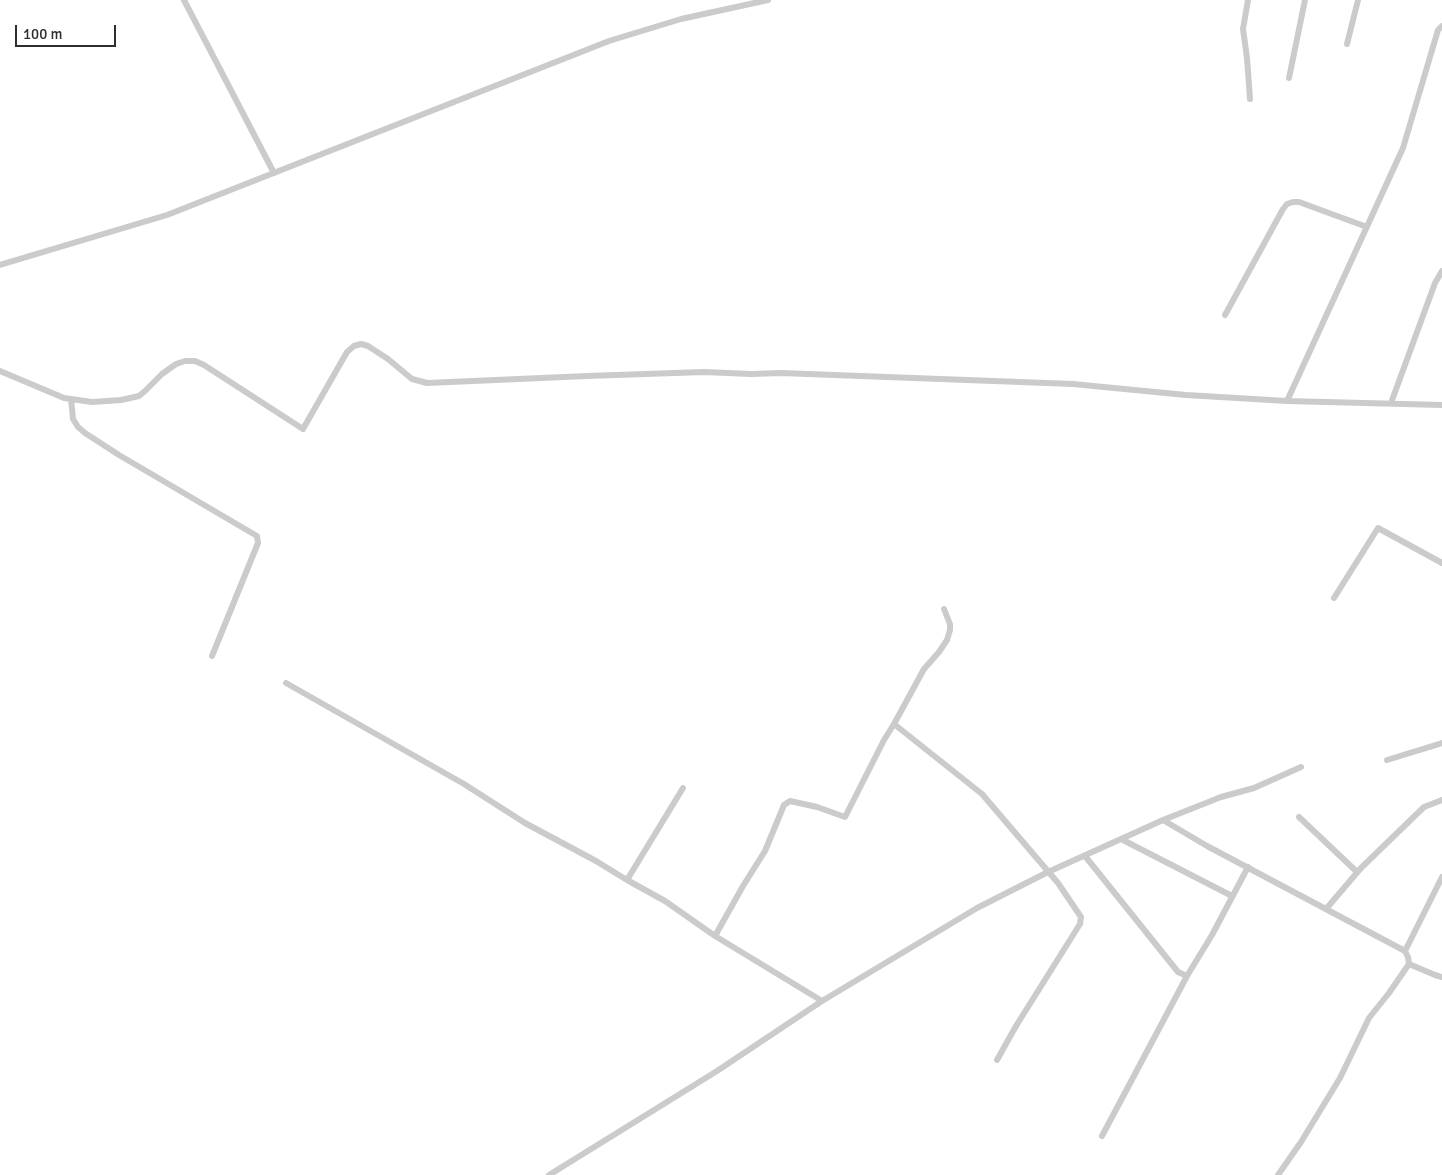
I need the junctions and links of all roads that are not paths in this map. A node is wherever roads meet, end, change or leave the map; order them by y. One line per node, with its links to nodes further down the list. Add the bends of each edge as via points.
1 (184, 0): 10 (street)
2 (768, 0): 10 (street, via 609,41)
3 (1248, 0): 9 (street, via 1243,30)
4 (1304, 0): 8 (street)
5 (1358, 0): 7 (street)
6 (1442, 26): 11 (street, via 1438,30 1403,148)
7 (1347, 44)
8 (1289, 78)
9 (1250, 99)
10 (274, 173): 12 (street, via 167,215)
11 (1367, 226): 14 (street, via 1299,202 1287,204); 17 (street)
12 (0, 265)
13 (1442, 271): 18 (street)
14 (1225, 315)
15 (0, 371): 16 (street)
16 (71, 399): 17 (street, via 92,402 135,397 176,364 195,361 303,429 347,352 362,344 388,359 412,379 427,383 704,372 781,373 1073,384); 23 (street, via 73,419 84,433 257,536 258,542)
17 (1287, 401): 18 (street)
18 (1391, 403): 19 (street)
19 (1442, 405)
20 (1442, 563): 21 (street, via 1378,528)
21 (1334, 598)
22 (944, 610): 25 (street, via 950,624 947,640 924,669)
23 (212, 656)
24 (286, 683): 39 (street)
25 (894, 724): 36 (street, via 982,794); 42 (street, via 844,816 790,801 784,805 766,851)
26 (1442, 742): 27 (street)
27 (1387, 760)
28 (1301, 767): 32 (street, via 1254,788)
29 (683, 788): 39 (street)
30 (1442, 800): 37 (street, via 1424,807)
31 (1299, 817): 37 (street)
32 (1163, 820): 33 (street); 35 (street)
33 (1121, 839): 34 (street); 40 (street)
34 (1085, 856): 36 (street); 45 (street, via 1178,972)
35 (1248, 867): 40 (street); 41 (street)
36 (1048, 872): 47 (street, via 977,908); 48 (street, via 1080,915 1081,921)
37 (1357, 872): 41 (street)
38 (1442, 877): 43 (street)
39 (627, 880): 42 (street)
40 (1232, 896): 45 (street)
41 (1326, 909): 43 (street)
42 (716, 936): 47 (street)
43 (1405, 951): 44 (street)
44 (1409, 964): 46 (street); 51 (street, via 1369,1018 1340,1078)
45 (1187, 976): 49 (street)
46 (1442, 977)
47 (822, 1001): 50 (street)
48 (997, 1060)
49 (1102, 1136)
50 (549, 1175)
51 (1278, 1175)

